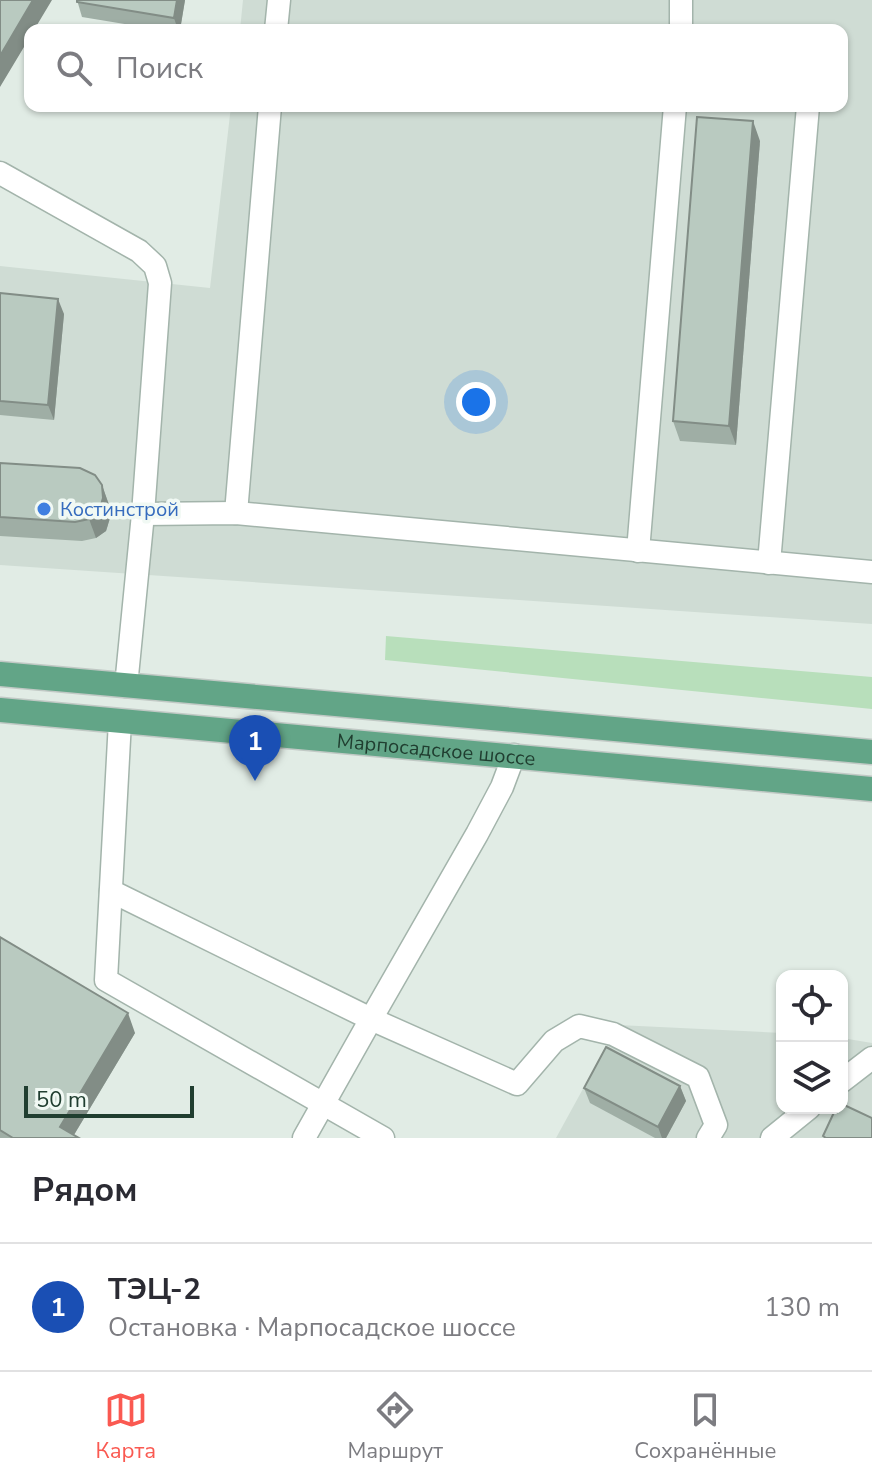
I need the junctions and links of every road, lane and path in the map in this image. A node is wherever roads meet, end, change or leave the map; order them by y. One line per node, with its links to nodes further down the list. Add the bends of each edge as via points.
1 (279, 0): 3 (lane)
2 (681, 0): 4 (lane)
3 (277, 24)
4 (681, 24)
5 (269, 112): 9 (lane)
6 (675, 112): 11 (lane)
7 (807, 112): 12 (lane)
8 (0, 173): 10 (lane, via 139,251 155,266 160,283)
9 (236, 513): 10 (lane); 11 (lane)
10 (143, 514): 15 (lane)
11 (638, 551): 12 (lane)
12 (769, 563): 13 (lane)
13 (872, 572)
14 (0, 674): 15 (main road, Марпосадское шоссе)
15 (126, 686): 18 (main road, Марпосадское шоссе)
16 (0, 710): 17 (main road, Марпосадское шоссе)
17 (120, 721): 19 (main road, Марпосадское шоссе); 21 (lane)
18 (872, 752)
19 (514, 755): 20 (main road, Марпосадское шоссе); 22 (lane, via 477,834)
20 (872, 789)
21 (111, 891): 22 (lane); 25 (lane, via 106,980)
22 (371, 1019): 25 (lane); 29 (lane, via 517,1084 554,1041 579,1026 613,1034 698,1077 716,1125)
23 (872, 1058): 24 (lane)
24 (848, 1076)
25 (323, 1104): 27 (lane); 28 (lane)
26 (802, 1114): 30 (lane)
27 (304, 1138)
28 (383, 1138)
29 (708, 1138)
30 (772, 1138)

